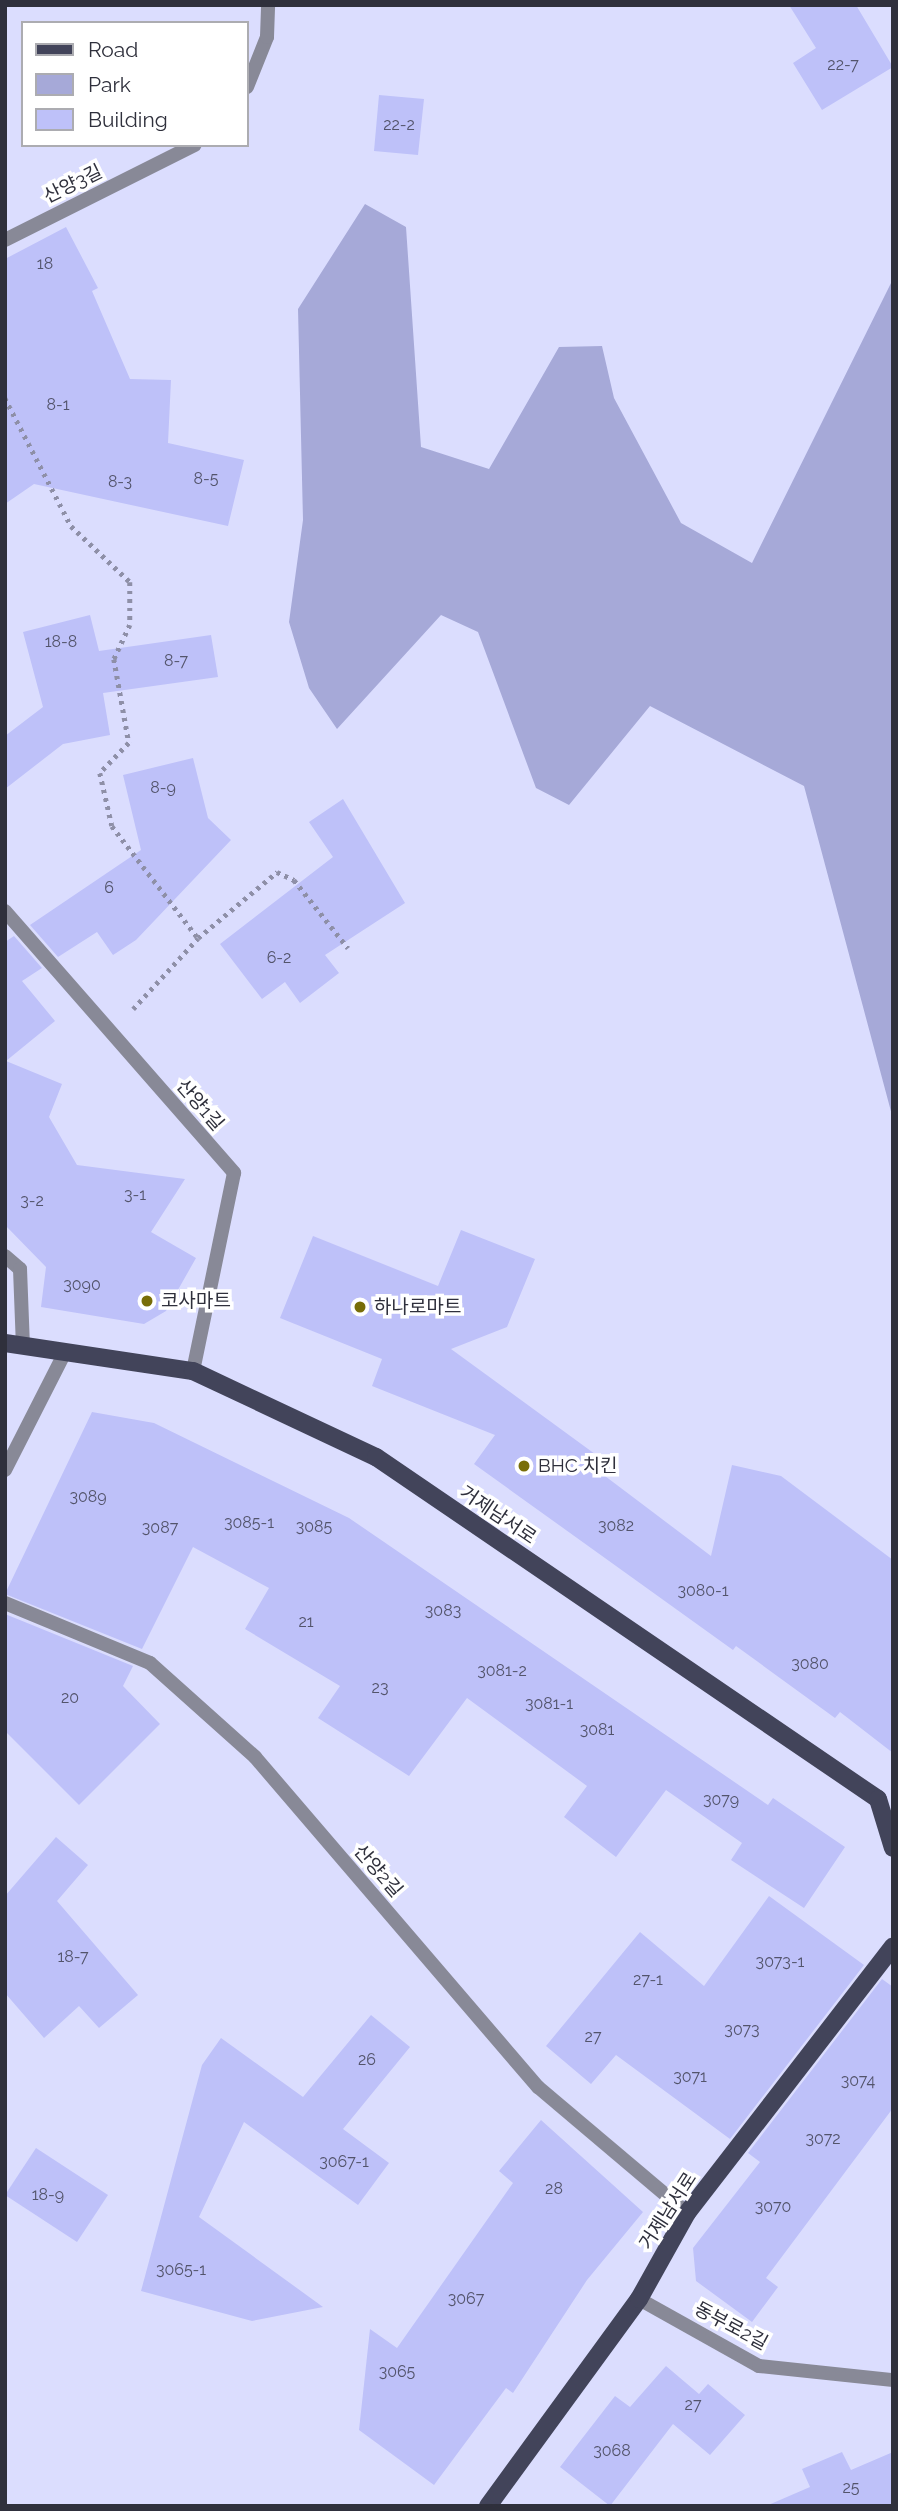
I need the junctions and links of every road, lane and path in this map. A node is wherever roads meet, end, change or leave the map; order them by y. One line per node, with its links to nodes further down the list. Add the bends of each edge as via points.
1 (268, 5): 2 (street, via 267,37)
2 (248, 84)
3 (191, 147): 4 (street, 산양3길)
4 (5, 240)
5 (5, 398): 7 (path, via 71,526 130,582 130,625 114,659 129,743 100,772 112,826)
6 (5, 911): 9 (street, 산양1길)
7 (198, 938): 8 (path, via 277,873 294,880); 9 (path)
8 (348, 948)
9 (111, 1032): 13 (street, 산양1길, via 234,1173)
10 (5, 1256): 11 (street, via 20,1269)
11 (14, 1344): 12 (main road, 거제남서로)
12 (65, 1352): 13 (main road, 거제남서로); 14 (street)
13 (193, 1371): 16 (main road, 거제남서로, via 376,1457 878,1800)
14 (5, 1470)
15 (5, 1603): 18 (street, 산양2길, via 150,1663 236,1740 538,2087)
16 (893, 1848)
17 (893, 1947): 18 (main road, 거제남서로)
18 (687, 2213): 19 (main road, 거제남서로)
19 (639, 2299): 20 (street, 동부로2길, via 759,2366); 21 (main road, 거제남서로)
20 (893, 2380)
21 (488, 2506)

